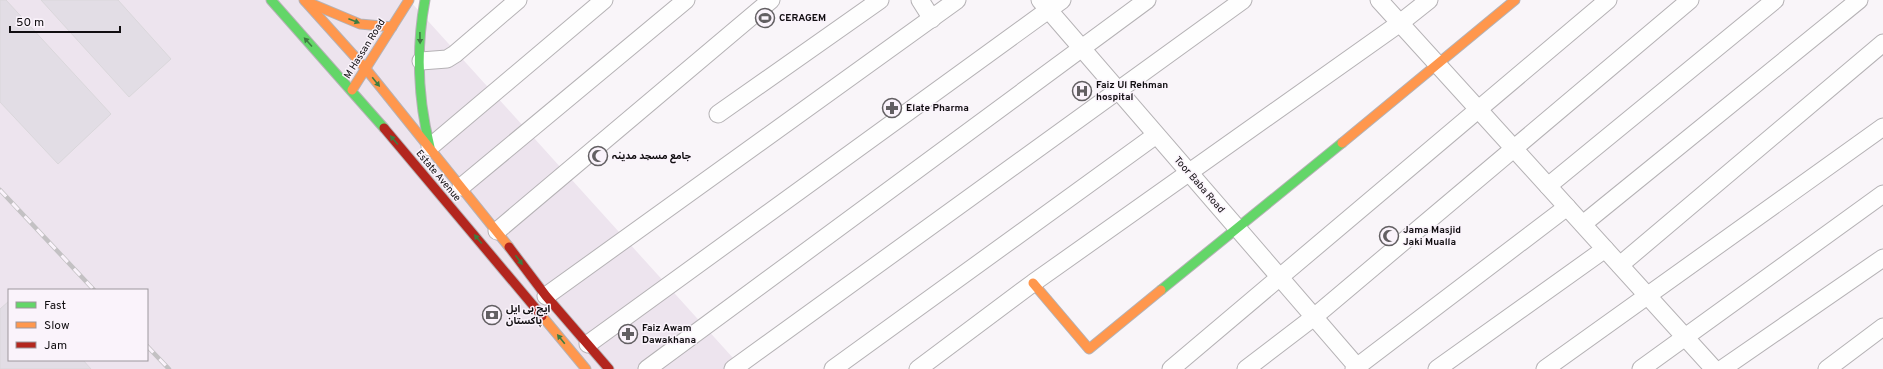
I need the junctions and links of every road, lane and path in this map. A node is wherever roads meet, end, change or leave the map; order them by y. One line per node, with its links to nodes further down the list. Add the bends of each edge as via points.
1 (271, 0): 30 (main road, Estate Avenue, one-way to 1)
2 (409, 0): 24 (main road, M Hassan Road)
3 (425, 0): 27 (main road, one-way to 27, via 420,28)
4 (518, 0): 27 (street, via 455,54 447,59)
5 (604, 0): 36 (street)
6 (686, 0): 40 (street)
7 (771, 0): 45 (street)
8 (880, 0): 33 (street)
9 (920, 0): 22 (street)
10 (958, 0): 22 (street)
11 (1148, 0): 26 (street)
12 (1243, 0): 31 (street)
13 (1380, 0): 23 (street)
14 (1429, 0): 23 (street)
15 (1515, 0): 28 (main road)
16 (1608, 0): 32 (street)
17 (1690, 0): 37 (street)
18 (1775, 0): 39 (street)
19 (1859, 0): 43 (street)
20 (305, 1): 24 (main road, one-way to 24, via 360,24); 29 (main road, Estate Avenue)
21 (1050, 3): 26 (street, Toor Baba Road); 56 (street)
22 (932, 19): 51 (street)
23 (1400, 23): 28 (street); 38 (street)
24 (392, 27): 29 (main road, M Hassan Road)
25 (1883, 43): 48 (street)
26 (1082, 49): 31 (street, Toor Baba Road); 60 (street)
27 (421, 61): 36 (main road, via 423,119)
28 (1438, 65): 32 (street); 44 (main road)
29 (366, 68): 30 (main road, M Hassan Road); 36 (main road, Estate Avenue, one-way to 36)
30 (352, 90): 58 (main road, Estate Avenue, one-way to 30)
31 (1118, 90): 35 (street, Toor Baba Road); 61 (street)
32 (1479, 109): 37 (street); 49 (street)
33 (718, 114)
34 (1883, 127): 52 (street)
35 (1156, 135): 38 (street, Toor Baba Road); 62 (street)
36 (430, 147): 40 (main road, Estate Avenue)
37 (1515, 149): 39 (street); 53 (street)
38 (1188, 172): 44 (street, Toor Baba Road); 50 (street)
39 (1548, 186): 42 (street)
40 (461, 187): 45 (main road, Estate Avenue)
41 (1883, 194): 55 (street)
42 (1567, 207): 43 (street); 57 (street)
43 (1583, 224): 46 (street)
44 (1237, 228): 49 (street, Toor Baba Road); 50 (main road, via 1089,349)
45 (497, 232): 51 (main road, Estate Avenue, one-way to 51)
46 (1605, 249): 48 (street); 66 (street)
47 (1883, 258): 70 (street)
48 (1620, 265): 52 (street)
49 (1280, 278): 53 (street, Toor Baba Road); 64 (street)
50 (1032, 283): 63 (street)
51 (546, 296): 56 (main road, Estate Avenue)
52 (1648, 296): 55 (street); 67 (street)
53 (1314, 317): 57 (street, Toor Baba Road); 65 (street)
54 (1883, 327): 71 (street)
55 (1685, 337): 68 (street); 69 (street)
56 (588, 344): 59 (main road, Estate Avenue)
57 (1357, 368)
58 (586, 369)
59 (609, 369)
60 (647, 369)
61 (733, 369)
62 (833, 369)
63 (918, 369)
64 (1171, 369)
65 (1246, 369)
66 (1437, 369)
67 (1545, 369)
68 (1641, 369)
69 (1714, 369)
70 (1722, 369)
71 (1827, 369)

